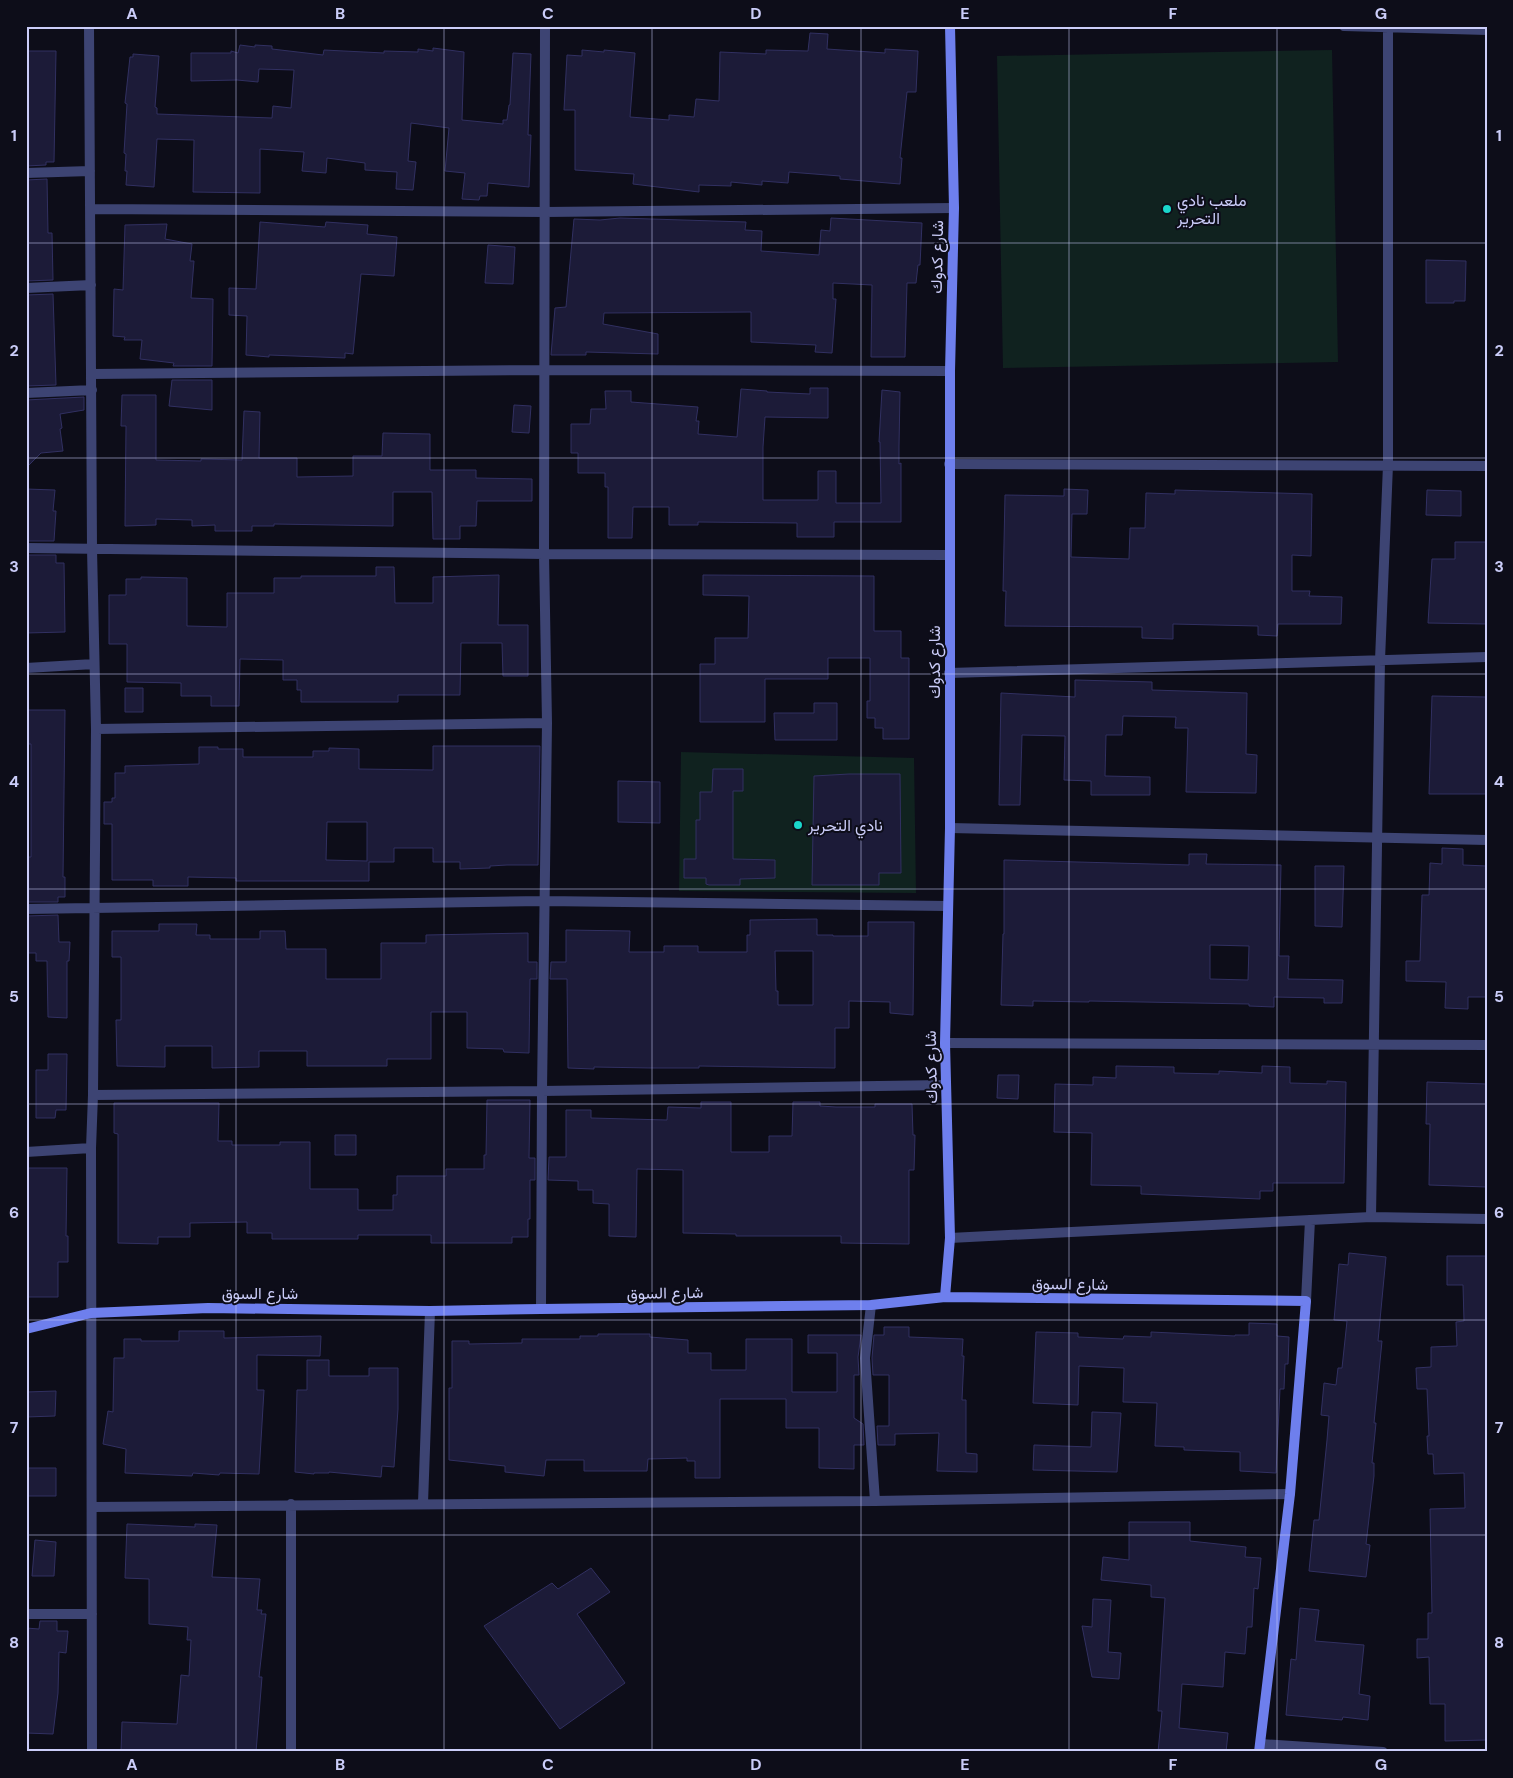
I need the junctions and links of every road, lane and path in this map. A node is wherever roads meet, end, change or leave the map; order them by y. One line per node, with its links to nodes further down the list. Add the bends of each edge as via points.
1 (89, 26): 7 (street)
2 (545, 26): 11 (street)
3 (950, 26): 9 (street, شارع كدوك)
4 (1344, 26): 5 (street)
5 (1388, 27): 6 (street); 20 (street)
6 (1487, 30)
7 (90, 171): 8 (street); 10 (street)
8 (26, 173)
9 (954, 208): 11 (street); 15 (street, شارع كدوك)
10 (90, 209): 11 (street); 12 (street)
11 (545, 212): 14 (street)
12 (91, 285): 13 (street); 16 (street)
13 (26, 288)
14 (544, 370): 15 (street); 16 (street); 24 (street)
15 (950, 371): 19 (street, شارع كدوك)
16 (92, 374): 17 (street)
17 (92, 390): 18 (street); 23 (street)
18 (26, 393)
19 (950, 464): 20 (street); 25 (street, شارع كدوك)
20 (1388, 465): 21 (street); 27 (street)
21 (1487, 466)
22 (26, 548): 23 (street)
23 (92, 549): 24 (street); 28 (street)
24 (544, 554): 25 (street); 31 (street)
25 (949, 555): 30 (street, شارع كدوك)
26 (1487, 657): 27 (street)
27 (1380, 660): 30 (street); 34 (street)
28 (94, 664): 29 (street); 32 (street)
29 (26, 668)
30 (949, 673): 33 (street, شارع كدوك)
31 (547, 722): 32 (street); 36 (street)
32 (96, 729): 39 (street)
33 (950, 828): 34 (street); 37 (street, شارع كدوك)
34 (1377, 838): 35 (street); 41 (street)
35 (1487, 840)
36 (544, 901): 37 (street); 39 (street); 44 (street)
37 (948, 906): 40 (street, شارع كدوك)
38 (26, 908): 39 (street)
39 (94, 908): 45 (street)
40 (945, 1043): 41 (street); 43 (street, شارع كدوك)
41 (1374, 1045): 42 (street); 48 (street)
42 (1487, 1045)
43 (945, 1085): 44 (street); 51 (street, شارع كدوك)
44 (542, 1091): 45 (street); 55 (street)
45 (94, 1096): 46 (street)
46 (91, 1148): 47 (street); 57 (street)
47 (26, 1152)
48 (1371, 1216): 49 (street); 50 (street)
49 (1487, 1219)
50 (1310, 1220): 51 (street); 53 (street)
51 (950, 1238): 52 (street, شارع كدوك)
52 (945, 1297): 53 (street, شارع السوق); 54 (street, شارع السوق)
53 (1306, 1301): 59 (street)
54 (871, 1304): 55 (street, شارع السوق); 60 (street, via 865,1358)
55 (541, 1310): 56 (street, شارع السوق)
56 (430, 1311): 57 (street, شارع السوق, via 208,1308); 61 (street)
57 (91, 1313): 58 (street, شارع السوق); 63 (street)
58 (26, 1328)
59 (1290, 1494): 60 (street); 66 (street)
60 (875, 1501): 61 (street)
61 (423, 1503): 62 (street)
62 (291, 1504): 63 (street); 68 (street)
63 (92, 1506): 65 (street)
64 (26, 1614): 65 (street)
65 (92, 1614): 67 (street)
66 (1260, 1748): 69 (street)
67 (92, 1752)
68 (291, 1752)
69 (1383, 1752)

